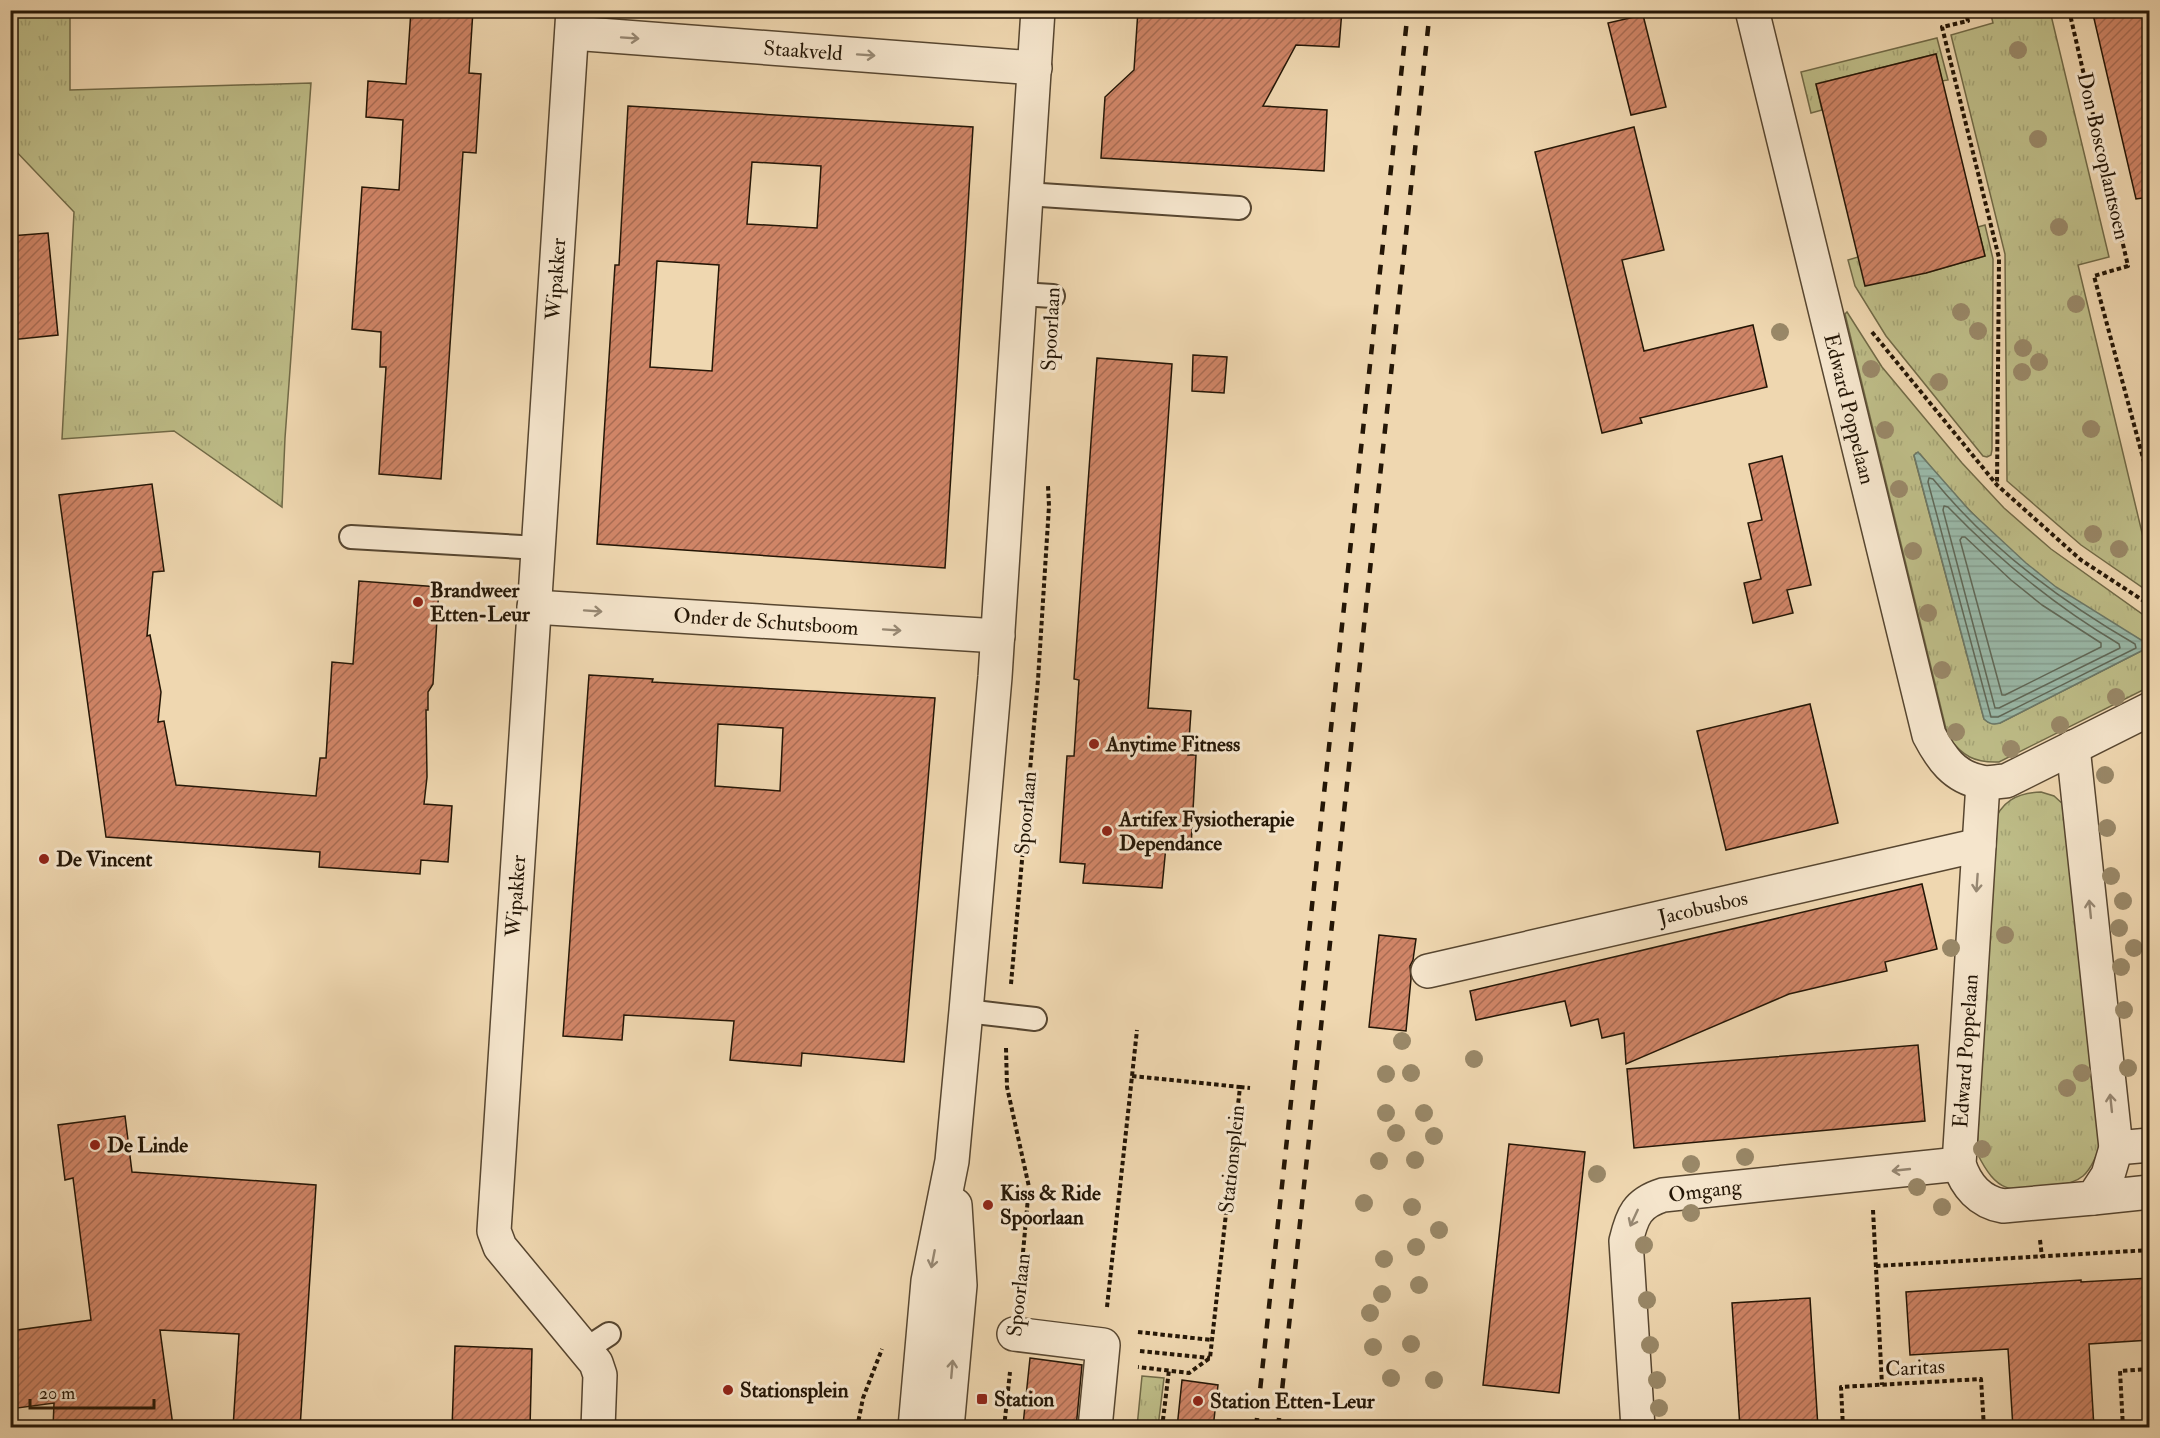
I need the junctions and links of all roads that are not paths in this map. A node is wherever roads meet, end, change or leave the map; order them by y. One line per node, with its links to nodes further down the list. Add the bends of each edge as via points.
1 (1038, 10): 4 (street, Spoorlaan)
2 (1756, 11): 15 (street, Edward Poppelaan, via 1929,735 1940,757 1960,774)
3 (572, 22): 4 (street, Staakveld, one-way to 4); 10 (street, Wipakker)
4 (1035, 68): 5 (street, Spoorlaan)
5 (1026, 194): 6 (lane); 7 (street, Spoorlaan)
6 (1239, 208)
7 (1020, 294): 8 (lane); 12 (street, Spoorlaan)
8 (1053, 296)
9 (351, 537): 10 (lane)
10 (538, 548): 11 (street, Wipakker)
11 (534, 607): 12 (street, Onder de Schutsboom, one-way to 12); 27 (street, Wipakker, via 494,1231 497,1243 598,1341)
12 (998, 636): 18 (street, Spoorlaan)
13 (2150, 709): 14 (street)
14 (2073, 747): 15 (street, via 2006,781); 21 (street, one-way to 14)
15 (1983, 783): 16 (street, Edward Poppelaan)
16 (1979, 845): 17 (street, Jacobusbos); 23 (street, Edward Poppelaan, one-way to 23)
17 (1428, 971)
18 (966, 1011): 19 (lane); 22 (street, Spoorlaan)
19 (1035, 1019)
20 (2150, 1145): 21 (street)
21 (2116, 1148): 25 (street, via 2109,1175)
22 (952, 1161): 28 (street, Spoorlaan, one-way to 28, via 928,1281); 29 (street, Spoorlaan, one-way to 22, via 960,1285)
23 (1959, 1164): 25 (street, via 1971,1188 1992,1204 2012,1206); 31 (street, Omgang, one-way to 31, via 1650,1199 1638,1209 1626,1241)
24 (2150, 1192): 25 (street)
25 (2093, 1198)
26 (1014, 1334): 30 (street, via 1113,1341)
27 (598, 1428)
28 (915, 1428)
29 (947, 1428)
30 (1095, 1428)
31 (1638, 1428)

